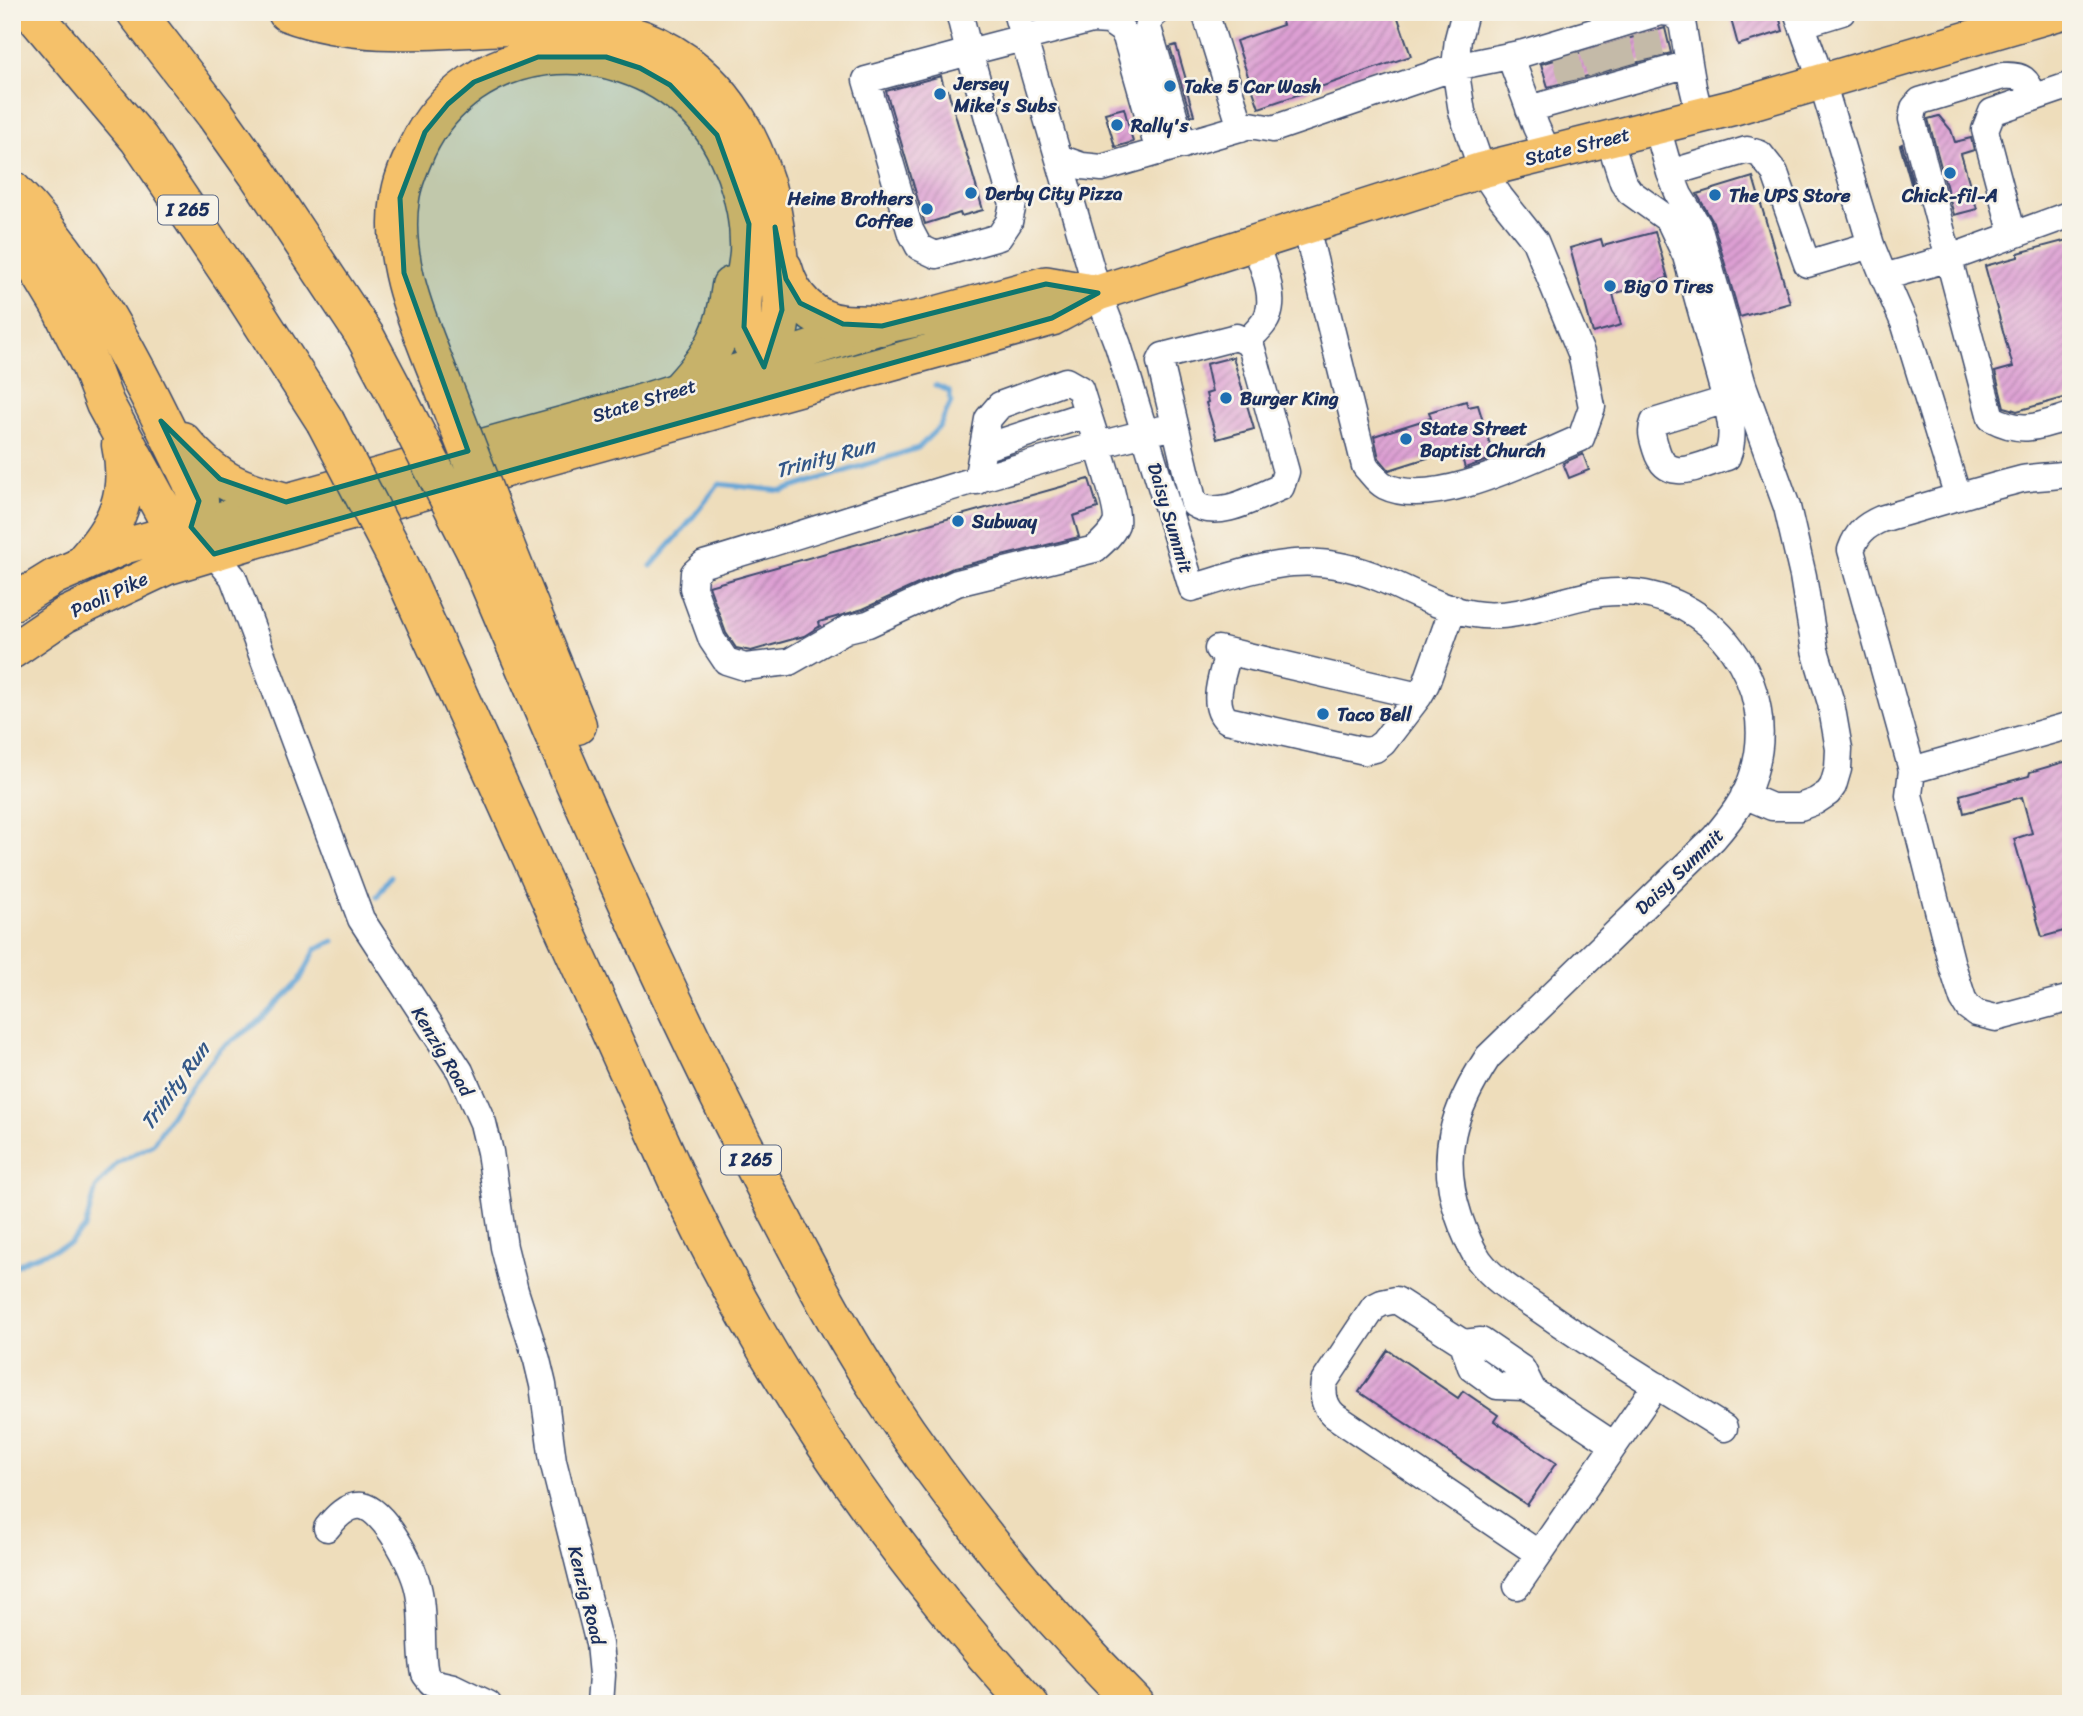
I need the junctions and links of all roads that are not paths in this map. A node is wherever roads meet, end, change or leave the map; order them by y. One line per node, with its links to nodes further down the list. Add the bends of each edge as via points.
1 (32, 12): 83 (highway, I 265, bridge, via 139,139 325,421 396,557 686,1199 753,1328 870,1510 954,1619)
2 (136, 12): 65 (highway, bridge, via 257,173 365,336)
3 (287, 12): 39 (highway, via 378,30 576,26 612,30 646,41 677,56 727,102 758,161)
4 (959, 12): 14 (street)
5 (1016, 12): 13 (street)
6 (1465, 12): 17 (street)
7 (2061, 12): 18 (main road, State Street)
8 (1204, 13): 25 (street)
9 (1835, 13): 11 (street)
10 (1150, 18): 27 (street)
11 (1800, 18): 18 (street)
12 (1651, 19): 15 (street, via 1590,41); 16 (street, via 1672,13 1682,22)
13 (1024, 38): 14 (street); 27 (street, via 1092,20 1116,25 1126,37); 30 (street)
14 (969, 52): 14 (street, via 1013,204 999,237 936,255 919,247 910,230 866,80)
15 (1510, 56): 17 (street); 22 (street)
16 (1689, 64): 22 (street, via 1655,67 1574,89); 23 (street)
17 (1455, 66): 25 (street, via 1273,129); 32 (street, via 1462,111)
18 (1822, 82): 21 (main road, State Street); 43 (street)
19 (2071, 85): 20 (street)
20 (2029, 99): 40 (street, via 1992,112 1985,130); 44 (street, via 2027,81 2017,75 2003,76 1920,101 1914,108 1914,133)
21 (1735, 107): 23 (main road, State Street); 28 (street)
22 (1529, 109): 29 (street)
23 (1700, 116): 24 (main road, State Street)
24 (1657, 127): 26 (main road, State Street); 33 (street)
25 (1241, 128): 27 (street)
26 (1609, 138): 29 (main road, State Street); 51 (street, via 1630,192 1669,220 1686,256)
27 (1171, 148): 31 (street)
28 (1747, 150): 33 (street); 43 (street, via 1760,154 1775,173 1807,264)
29 (1548, 153): 32 (main road, State Street)
30 (1059, 158): 31 (street); 36 (street)
31 (1102, 168): 36 (street)
32 (1482, 170): 38 (main road, State Street); 38 (street, via 1535,241 1581,353 1592,407 1581,438 1471,484 1414,493 1383,485 1366,467)
33 (1670, 173): 51 (street, via 1698,226)
34 (12, 190): 55 (highway, via 81,275)
35 (741, 197): 49 (highway, via 749,224 744,327); 50 (highway, via 736,258 722,330 704,364); 65 (highway, bridge, via 727,155 697,109 670,85 640,68 606,57 538,57 505,66 474,82 425,132 400,198 398,234 404,273)
36 (1072, 202): 46 (street)
37 (2071, 214): 40 (street)
38 (1306, 227): 42 (main road, State Street)
39 (775, 228): 47 (highway, via 786,279 800,303 825,319); 49 (highway, via 782,310)
40 (2013, 235): 44 (street)
41 (12, 236): 52 (highway, via 59,304)
42 (1255, 243): 46 (main road, State Street); 48 (street, via 1266,279 1268,315)
43 (1871, 245): 45 (street)
44 (1950, 258): 45 (street); 54 (street, via 1991,418 2010,428)
45 (1884, 277): 62 (street, via 1905,325)
46 (1098, 293): 47 (main road, State Street, via 1046,284); 49 (main road, State Street, via 1052,318); 57 (street)
47 (882, 326): 49 (main road, State Street)
48 (1247, 342): 56 (street, via 1236,337 1163,356 1160,362); 56 (street, via 1286,472 1281,487 1223,509 1203,510 1194,504)
49 (770, 380): 50 (main road, State Street); 64 (main road, State Street, via 320,521)
50 (681, 388): 63 (main road, State Street)
51 (1731, 393): 73 (street, via 1777,477 1796,540 1815,650 1839,749 1833,786 1816,801 1800,807 1772,807)
52 (105, 404): 64 (highway, via 165,514); 66 (highway, via 120,440 127,480 118,514)
53 (1087, 414): 58 (street); 59 (street); 59 (street, via 1080,389 1066,381 1000,405 988,419)
54 (2071, 416)
55 (161, 421): 63 (highway, via 220,479); 64 (highway, via 200,501)
56 (1175, 426): 57 (street)
57 (1145, 433): 58 (street); 68 (street, Daisy Summit, via 1192,588 1287,562 1315,561 1353,568)
58 (1096, 445): 61 (street); 61 (street, via 1114,495 1117,523 1095,549 957,583 847,629 789,662 745,667 726,661 712,640 693,589 694,573 704,564)
59 (983, 448): 61 (street)
60 (2071, 473): 62 (street, via 2027,478)
61 (977, 481)
62 (1958, 497): 72 (street, via 1868,525 1856,536 1851,550)
63 (286, 502): 64 (main road, State Street)
64 (202, 540): 66 (main road, Paoli Pike, via 125,546); 69 (main road, Paoli Pike, via 167,567 65,615); 82 (street, Kenzig Road, via 233,577 361,919 460,1071 483,1123 504,1247 540,1373 553,1461 599,1644)
65 (490, 548): 84 (highway, I 265, via 552,660 719,1097 832,1312 880,1392 960,1505 1035,1598)
66 (84, 562): 67 (main road, Paoli Pike)
67 (12, 603)
68 (1452, 608): 70 (street); 73 (street, Daisy Summit, via 1482,615 1519,613 1617,592 1674,602 1700,617 1742,662 1754,689 1760,746)
69 (12, 651)
70 (1419, 696): 70 (street, via 1223,650 1217,704 1227,720 1365,751 1383,743)
71 (2071, 725): 72 (street)
72 (1912, 770): 74 (street, via 1909,795 1963,999 1976,1013 1996,1018)
73 (1744, 795): 75 (street, Daisy Summit, via 1714,838 1488,1057 1467,1089 1454,1124 1448,1169 1452,1194 1479,1259 1514,1292)
74 (2071, 998)
75 (1656, 1385): 76 (street, Daisy Summit); 77 (street)
76 (1724, 1428)
77 (1614, 1445): 79 (street); 79 (street, via 1533,1391 1497,1387 1475,1371 1463,1343 1393,1300 1377,1305 1326,1378 1323,1392 1335,1416)
78 (327, 1528): 81 (street, via 348,1508 360,1506 381,1518 406,1556 419,1588 425,1674 430,1682)
79 (1539, 1554): 80 (street)
80 (1517, 1587)
81 (488, 1704)
82 (600, 1704)
83 (1029, 1704)
84 (1135, 1704)

